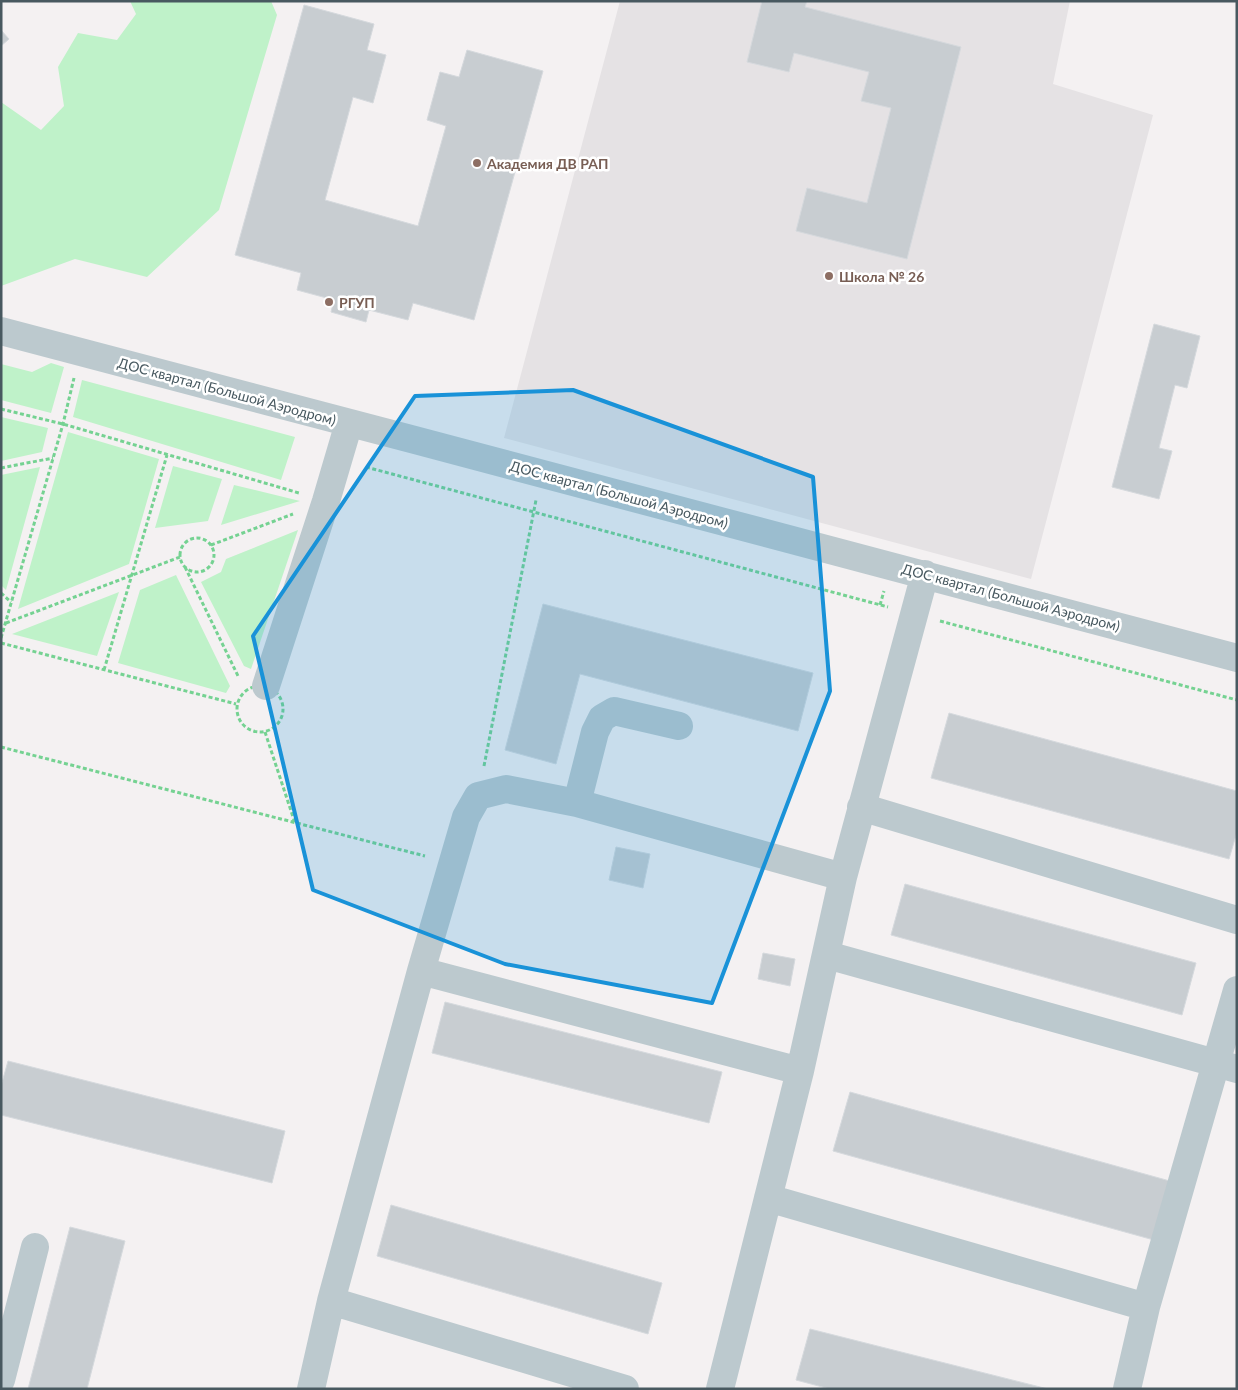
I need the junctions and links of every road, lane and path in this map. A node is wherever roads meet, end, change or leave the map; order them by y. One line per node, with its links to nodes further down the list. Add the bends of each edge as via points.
1 (1, 331): 2 (street, ДОС квартал (Большой Аэродром))
2 (81, 352): 4 (street, ДОС квартал (Большой Аэродром)); 5 (path)
3 (1, 409): 5 (path)
4 (349, 423): 8 (street); 10 (street, ДОС квартал (Большой Аэродром))
5 (63, 424): 6 (path); 7 (path)
6 (167, 454): 11 (path); 17 (path)
7 (53, 458): 9 (path); 19 (path)
8 (338, 459): 11 (street); 12 (path)
9 (1, 468)
10 (540, 474): 12 (path); 16 (street, ДОС квартал (Большой Аэродром))
11 (326, 501): 13 (path); 26 (street)
12 (534, 512): 20 (path); 32 (path)
13 (211, 545): 14 (path, via 202,538 191,539 183,546); 15 (path, via 214,556 206,570 194,572)
14 (180, 557): 15 (path); 17 (path)
15 (184, 566): 26 (path)
16 (925, 574): 20 (street); 24 (street, ДОС квартал (Большой Аэродром))
17 (133, 575): 21 (path); 25 (path)
18 (1, 593): 19 (path)
19 (11, 603): 21 (path)
20 (914, 614): 27 (path); 34 (street)
21 (5, 624): 22 (path)
22 (1, 638)
23 (1, 643): 25 (path)
24 (1237, 658)
25 (104, 670): 28 (path)
26 (253, 684)
27 (1237, 700)
28 (236, 704)
29 (679, 726): 33 (street, via 614,711 602,718 595,732)
30 (265, 732): 35 (path)
31 (1, 747): 35 (path)
32 (478, 796): 33 (street, via 506,789); 36 (street, via 466,817)
33 (577, 803): 37 (street)
34 (861, 807): 37 (street); 38 (street)
35 (296, 823): 36 (path)
36 (452, 863): 40 (street)
37 (842, 877): 39 (street)
38 (1237, 920)
39 (827, 955): 42 (street); 43 (street)
40 (421, 971): 43 (street); 46 (street)
41 (1237, 990): 42 (street)
42 (1226, 1066): 47 (street)
43 (800, 1072): 44 (street)
44 (768, 1198): 47 (street); 52 (street)
45 (35, 1248): 48 (street)
46 (331, 1301): 50 (street); 51 (street)
47 (1146, 1307): 49 (street)
48 (1, 1380)
49 (1135, 1387)
50 (311, 1389)
51 (625, 1389)
52 (720, 1389)

